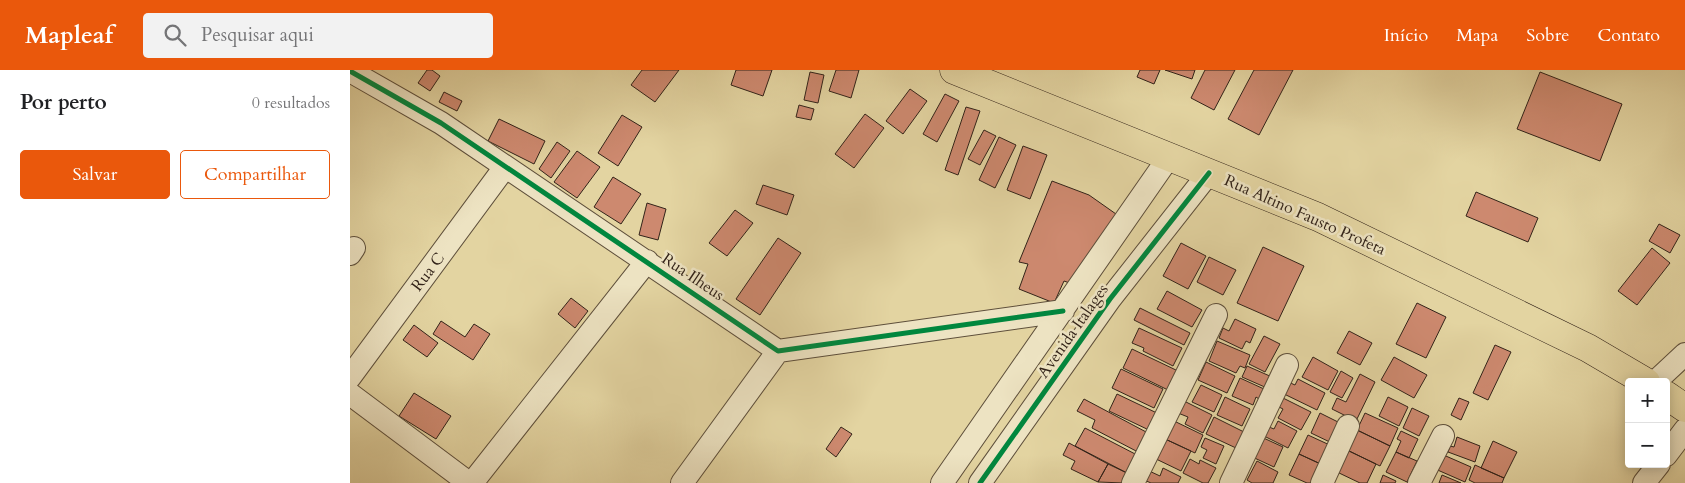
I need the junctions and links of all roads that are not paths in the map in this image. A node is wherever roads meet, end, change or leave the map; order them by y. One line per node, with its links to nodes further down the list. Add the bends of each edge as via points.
1 (954, 70): 3 (main road, Rua Altino Fausto Profeta)
2 (350, 71): 4 (street, Rua Ilheus, via 441,123)
3 (1169, 157): 5 (main road, Rua Altino Fausto Profeta); 7 (street, Avenida Italages)
4 (505, 166): 6 (street, Rua Ilheus); 12 (street, Rua C)
5 (1209, 174): 13 (main road, Rua Altino Fausto Profeta, via 1327,222 1588,348); 23 (street, Avenida Italages, via 1110,299)
6 (647, 261): 9 (street, Rua Ilheus); 25 (street)
7 (1063, 311): 9 (street); 21 (street, Avenida Italages)
8 (1216, 316): 29 (street)
9 (778, 350): 26 (street)
10 (1685, 354): 14 (street)
11 (1287, 365): 30 (street)
12 (350, 377)
13 (1639, 378)
14 (1659, 378)
15 (350, 394): 25 (street)
16 (1670, 398): 17 (main road)
17 (1685, 408)
18 (1348, 426): 31 (street)
19 (1685, 430): 22 (street)
20 (1443, 436): 32 (street)
21 (974, 441): 23 (street); 27 (street, Avenida Italages)
22 (1670, 450)
23 (998, 460): 28 (street, Avenida Italages)
24 (1656, 468): 33 (street)
25 (470, 483)
26 (682, 483)
27 (942, 483)
28 (980, 483)
29 (1132, 483)
30 (1231, 483)
31 (1322, 483)
32 (1418, 483)
33 (1644, 483)

